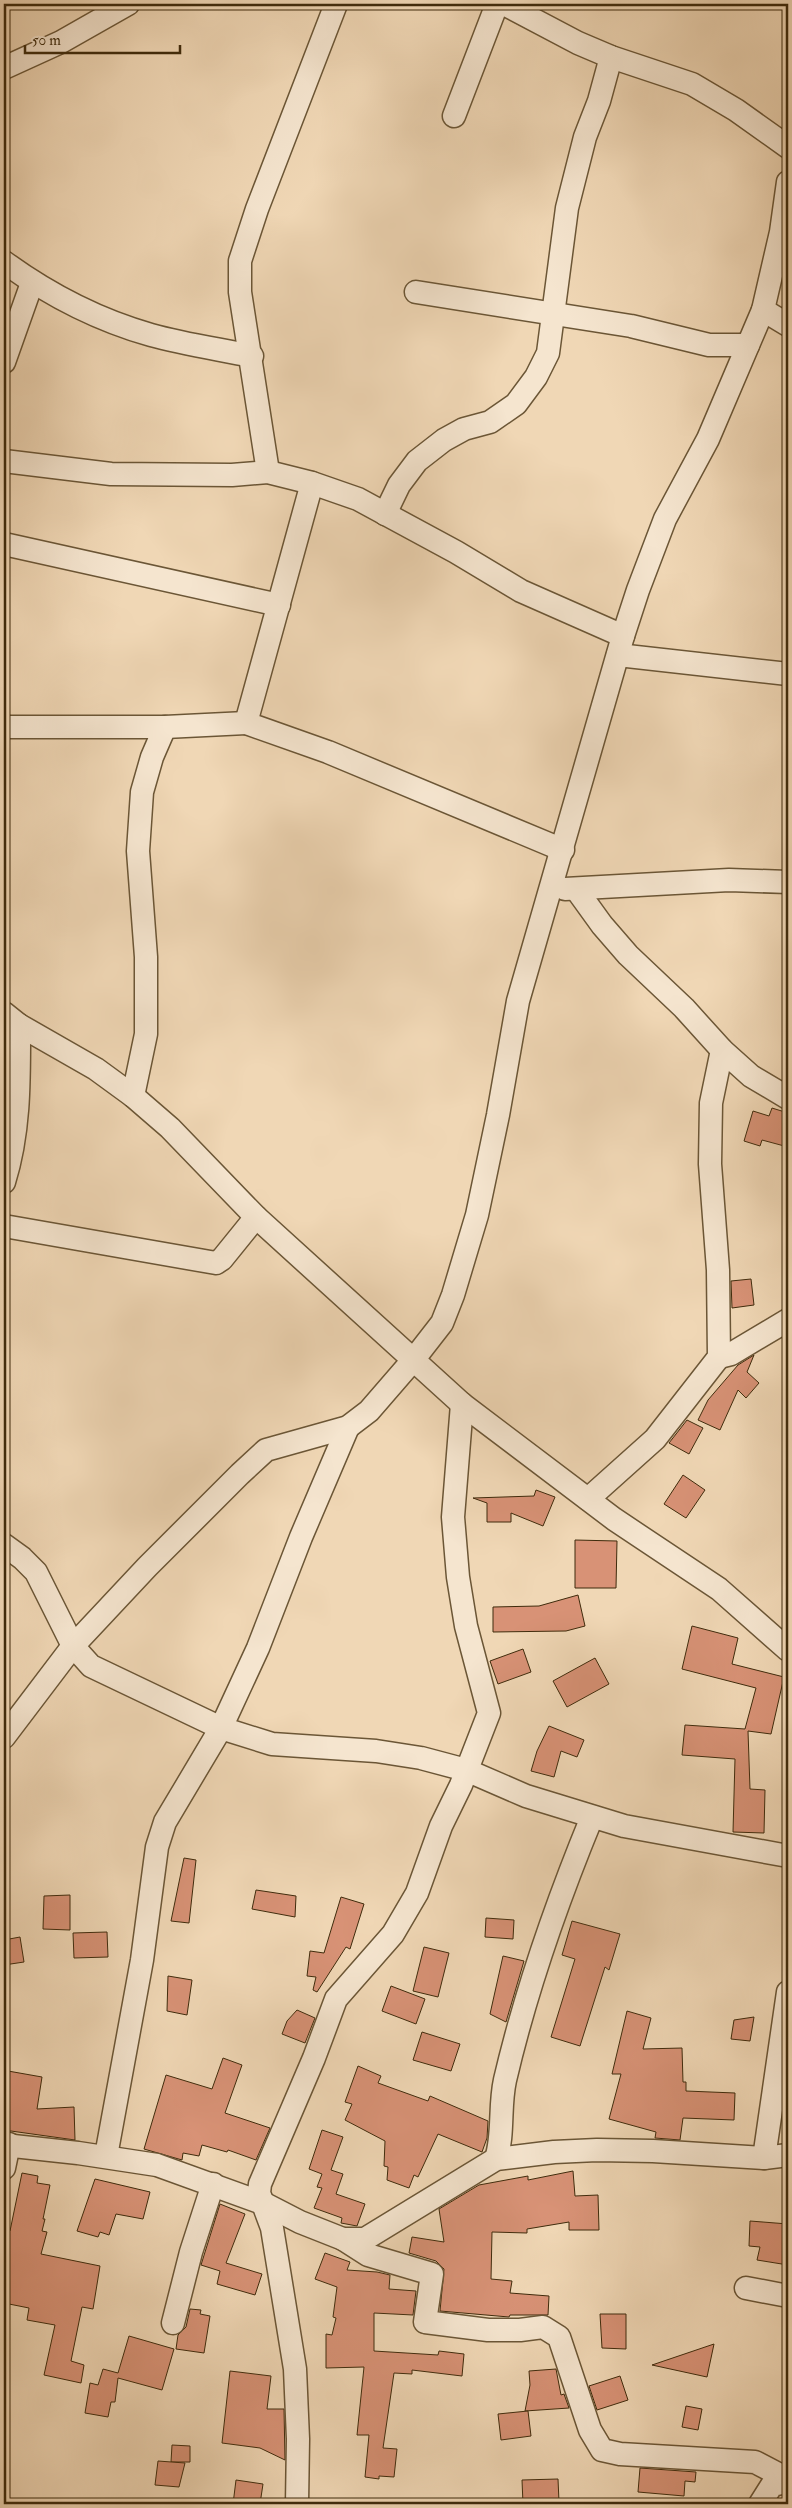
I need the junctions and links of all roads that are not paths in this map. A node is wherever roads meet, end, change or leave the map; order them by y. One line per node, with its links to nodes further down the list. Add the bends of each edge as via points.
1 (128, 4): 6 (street, via 61,42)
2 (336, 4): 17 (street, via 240,261 240,292)
3 (497, 4): 7 (street)
4 (504, 4): 5 (street)
5 (612, 57): 8 (street, via 692,84); 14 (street, via 585,137 567,208)
6 (4, 68)
7 (454, 116)
8 (788, 147)
9 (788, 182): 13 (street, via 781,232)
10 (4, 262): 11 (street)
11 (32, 283): 17 (street, via 95,315 150,335); 18 (street)
12 (416, 292): 14 (street)
13 (763, 310): 15 (street); 16 (street)
14 (553, 316): 16 (street, via 631,326 709,345); 22 (street, via 548,353 516,404 490,422 464,429 444,440 417,461)
15 (788, 325)
16 (748, 345): 25 (street, via 708,438 665,519)
17 (252, 356): 20 (street)
18 (4, 362)
19 (4, 461): 20 (street, via 111,474 232,475)
20 (268, 472): 21 (street)
21 (312, 483): 22 (street, via 358,499); 24 (street)
22 (385, 514): 25 (street)
23 (4, 544): 24 (street)
24 (278, 605): 27 (street)
25 (621, 646): 26 (street, via 718,665); 30 (street)
26 (788, 674)
27 (246, 723): 29 (street); 30 (street, via 328,752)
28 (4, 727): 29 (street)
29 (165, 727): 36 (street, via 142,792 138,851 146,957 146,1034)
30 (563, 850): 32 (street)
31 (788, 882): 33 (street, via 729,880)
32 (552, 888): 33 (street); 43 (street, via 518,1002 479,1206 456,1286 442,1323)
33 (576, 889): 35 (street, via 628,955 684,1008)
34 (12, 1019): 36 (street, via 96,1069); 38 (street, via 19,1097 13,1152)
35 (722, 1050): 37 (street, via 751,1076); 42 (street, via 711,1103 710,1164 718,1270)
36 (134, 1096): 39 (street, via 170,1128)
37 (788, 1098)
38 (4, 1182)
39 (256, 1217): 40 (street, via 216,1262); 43 (street)
40 (4, 1226)
41 (788, 1320): 42 (street, via 731,1354)
42 (719, 1357): 46 (street, via 656,1439)
43 (414, 1359): 44 (street); 45 (street, via 369,1410)
44 (462, 1404): 46 (street); 52 (street, via 453,1517 466,1626 489,1713)
45 (348, 1427): 48 (street, via 266,1450 200,1513); 50 (street)
46 (588, 1499): 49 (street, via 719,1589)
47 (4, 1545): 48 (street, via 36,1572)
48 (73, 1646): 50 (street, via 91,1666); 51 (street)
49 (788, 1650)
50 (222, 1728): 52 (street, via 272,1744 376,1751); 58 (street, via 165,1822 157,1847 142,1960)
51 (4, 1737)
52 (466, 1770): 53 (street, via 526,1796); 63 (street, via 417,1893 393,1934 336,1999 260,2184 259,2193)
53 (592, 1816): 54 (street, via 666,1834); 60 (street, via 562,1888 518,2027 502,2095 500,2145)
54 (788, 1856)
55 (788, 1992): 59 (street)
56 (6, 2144): 58 (street); 61 (street)
57 (788, 2155): 59 (street)
58 (106, 2156): 62 (street, via 157,2165)
59 (764, 2158): 60 (street, via 598,2150)
60 (496, 2160): 64 (street, via 365,2239)
61 (4, 2168)
62 (213, 2184): 63 (street); 67 (street, via 191,2252)
63 (265, 2204): 64 (street); 69 (street, via 272,2228 295,2369)
64 (343, 2239): 68 (street, via 368,2255 432,2274 425,2322 488,2330 543,2327 559,2337 590,2430 602,2450 620,2454 755,2462)
65 (746, 2288): 66 (street)
66 (788, 2296)
67 (174, 2323)
68 (785, 2478): 70 (street, via 772,2485)
69 (297, 2504)
70 (760, 2504)

